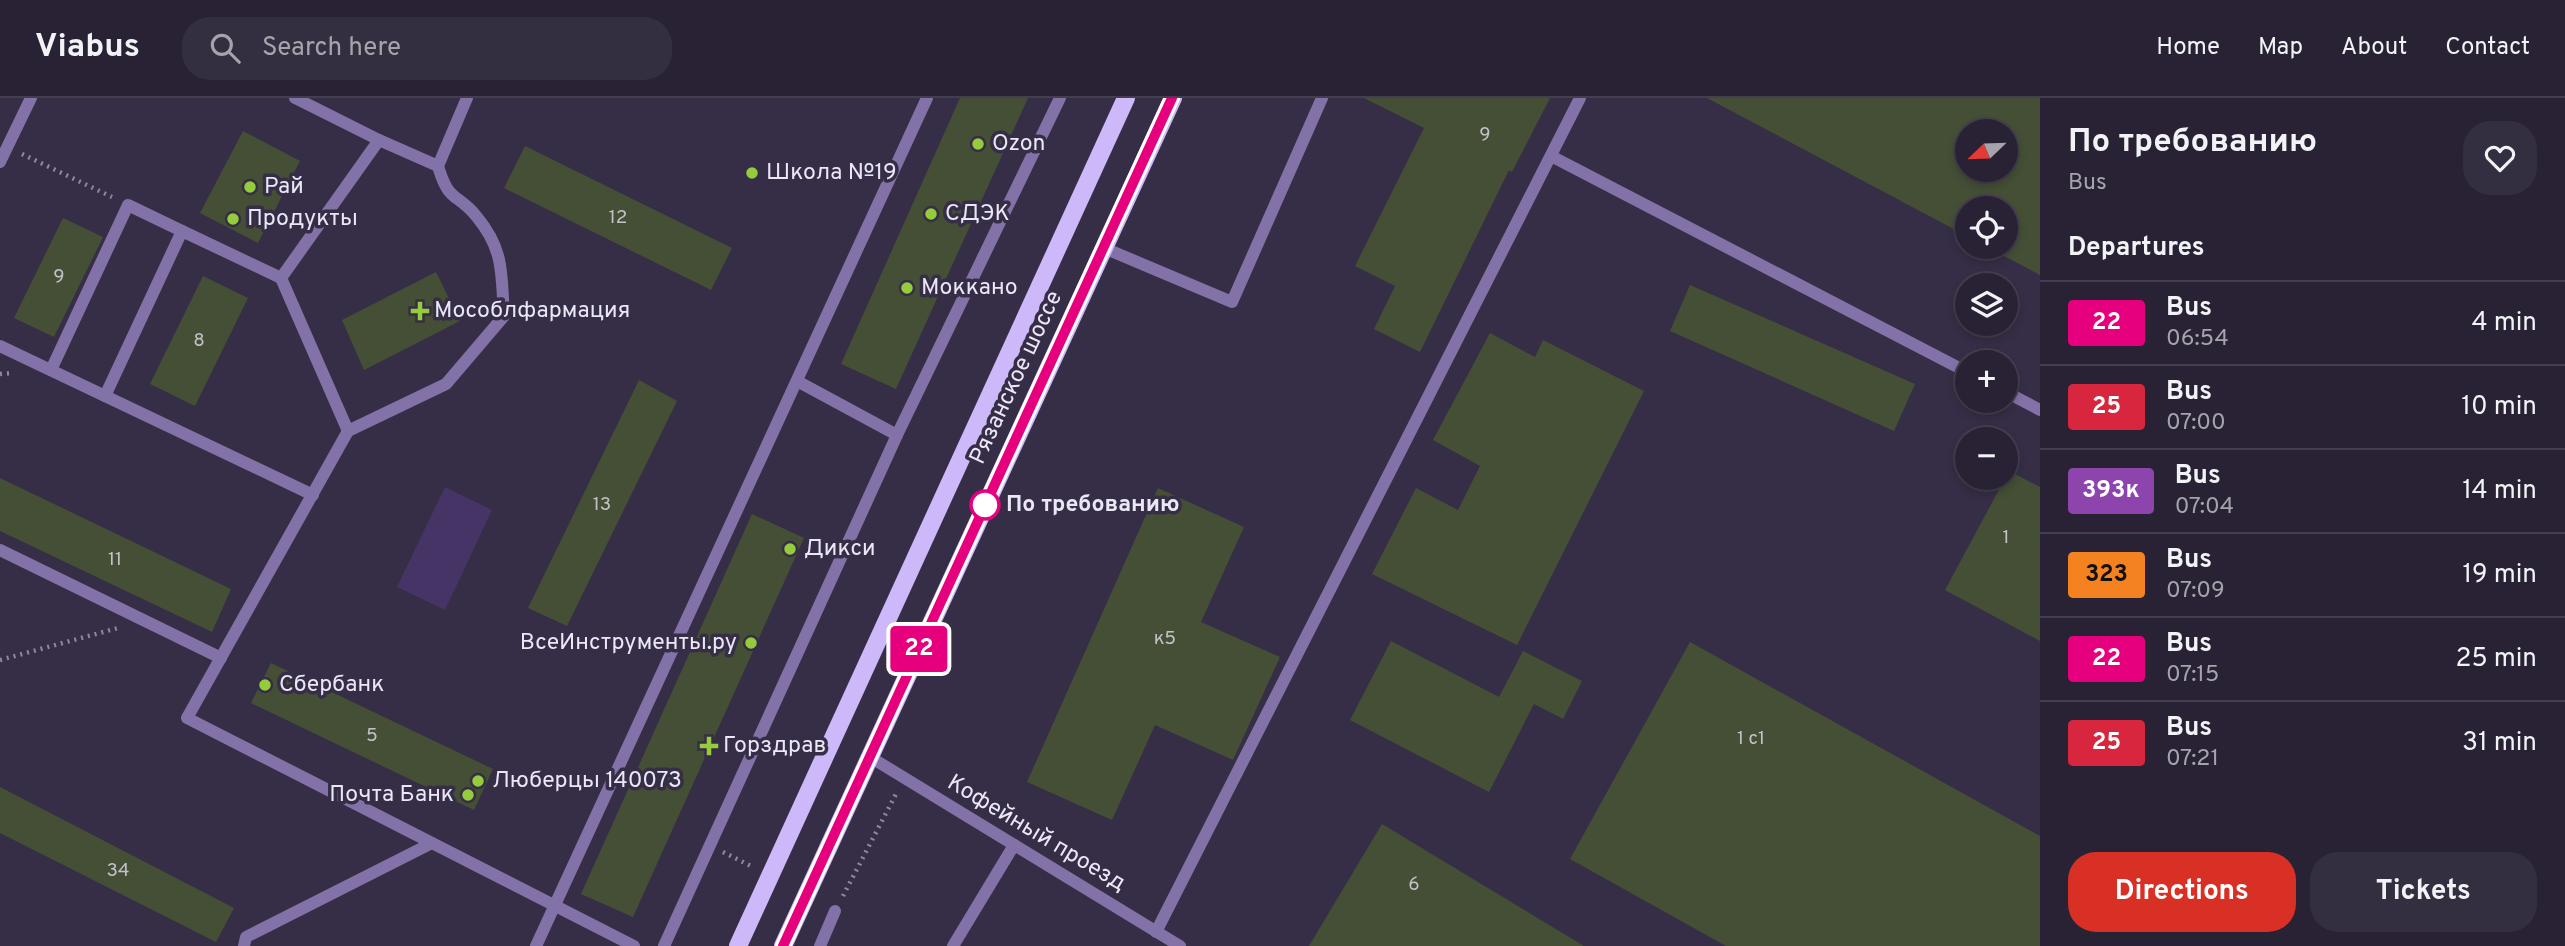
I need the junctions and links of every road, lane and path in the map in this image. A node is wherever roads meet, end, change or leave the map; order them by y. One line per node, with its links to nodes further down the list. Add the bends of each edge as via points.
1 (31, 98): 11 (lane)
2 (295, 98): 10 (lane)
3 (467, 98): 14 (lane)
4 (927, 98): 22 (lane)
5 (1060, 98): 27 (lane)
6 (1126, 98): 43 (main road, Рязанское шоссе)
7 (1172, 98): 17 (main road, Рязанское шоссе)
8 (1322, 98): 17 (lane, via 1231,302)
9 (1580, 98): 12 (lane)
10 (379, 140): 14 (lane); 18 (lane)
11 (7, 146): 13 (lane); 15 (path)
12 (1551, 156): 20 (lane); 38 (lane)
13 (0, 162)
14 (438, 166): 26 (lane, via 445,191 476,216 500,254 504,316 446,384)
15 (128, 205): 16 (lane); 21 (lane)
16 (182, 231): 18 (lane); 23 (lane)
17 (1104, 248): 33 (main road, Рязанское шоссе)
18 (281, 278): 26 (lane)
19 (0, 346): 21 (lane)
20 (1955, 366)
21 (51, 370): 23 (lane)
22 (797, 381): 27 (lane); 36 (lane)
23 (105, 396): 28 (lane)
24 (2018, 398): 25 (lane)
25 (2040, 410)
26 (348, 432): 28 (lane)
27 (897, 435): 42 (lane)
28 (313, 495): 31 (lane)
29 (0, 550): 30 (lane)
30 (144, 621): 31 (lane); 32 (path)
31 (222, 658): 34 (lane, via 187,718)
32 (0, 660)
33 (870, 757): 35 (lane, Кофейный проезд); 44 (main road, Рязанское шоссе)
34 (432, 843): 36 (lane); 39 (lane, via 246,937)
35 (1014, 845): 38 (lane, Кофейный проезд); 46 (lane)
36 (555, 906): 40 (lane); 41 (lane)
37 (835, 911): 45 (lane)
38 (1156, 932): 47 (lane, Кофейный проезд)
39 (244, 946)
40 (536, 946)
41 (634, 946)
42 (664, 946)
43 (738, 946)
44 (783, 946)
45 (820, 946)
46 (953, 946)
47 (1180, 946)

